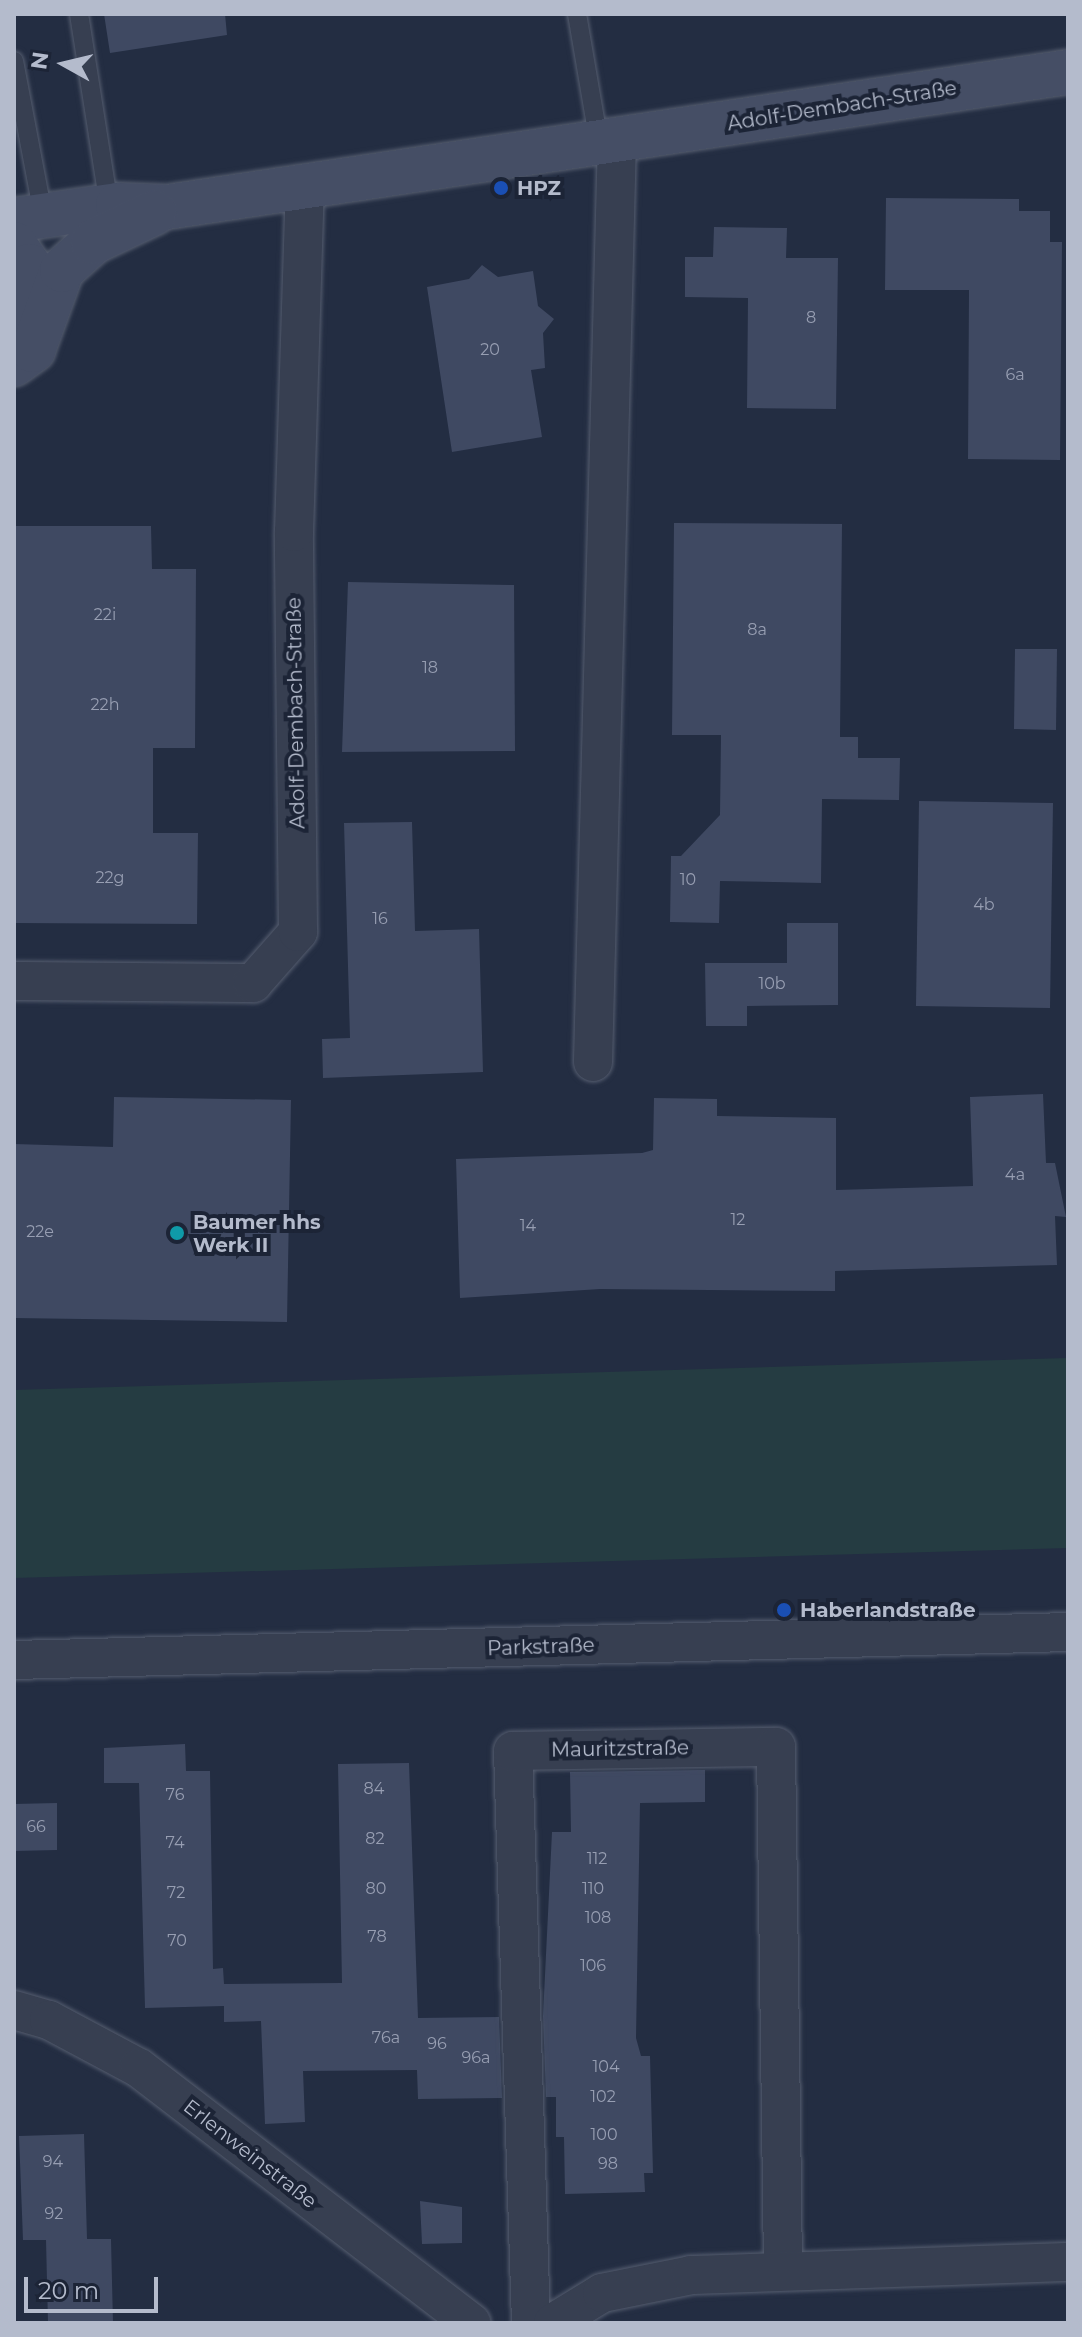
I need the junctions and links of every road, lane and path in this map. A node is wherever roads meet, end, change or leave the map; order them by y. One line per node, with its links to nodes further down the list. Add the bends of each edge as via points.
1 (79, 14): 7 (lane)
2 (577, 14): 5 (lane)
3 (14, 61): 8 (lane)
4 (1068, 72): 5 (main road, Adolf-Dembach-Straße)
5 (608, 141): 6 (main road, Adolf-Dembach-Straße); 11 (street)
6 (305, 187): 7 (main road, Adolf-Dembach-Straße, via 167,207); 10 (street, Adolf-Dembach-Straße, via 294,532 298,932 253,983)
7 (101, 224): 8 (main road, Adolf-Dembach-Straße); 9 (main road, via 62,270)
8 (23, 243): 9 (main road)
9 (23, 357)
10 (14, 981)
11 (593, 1062)
12 (1068, 1632): 13 (street, Parkstraße)
13 (14, 1660)
14 (14, 2010): 17 (street, Erlenweinstraße, via 49,2020 139,2068)
15 (1068, 2262): 16 (street)
16 (783, 2270): 18 (street, Mauritzstraße, via 776,1747 513,1751); 19 (street, via 691,2275 602,2293)
17 (471, 2323)
18 (531, 2323)
19 (553, 2323)

